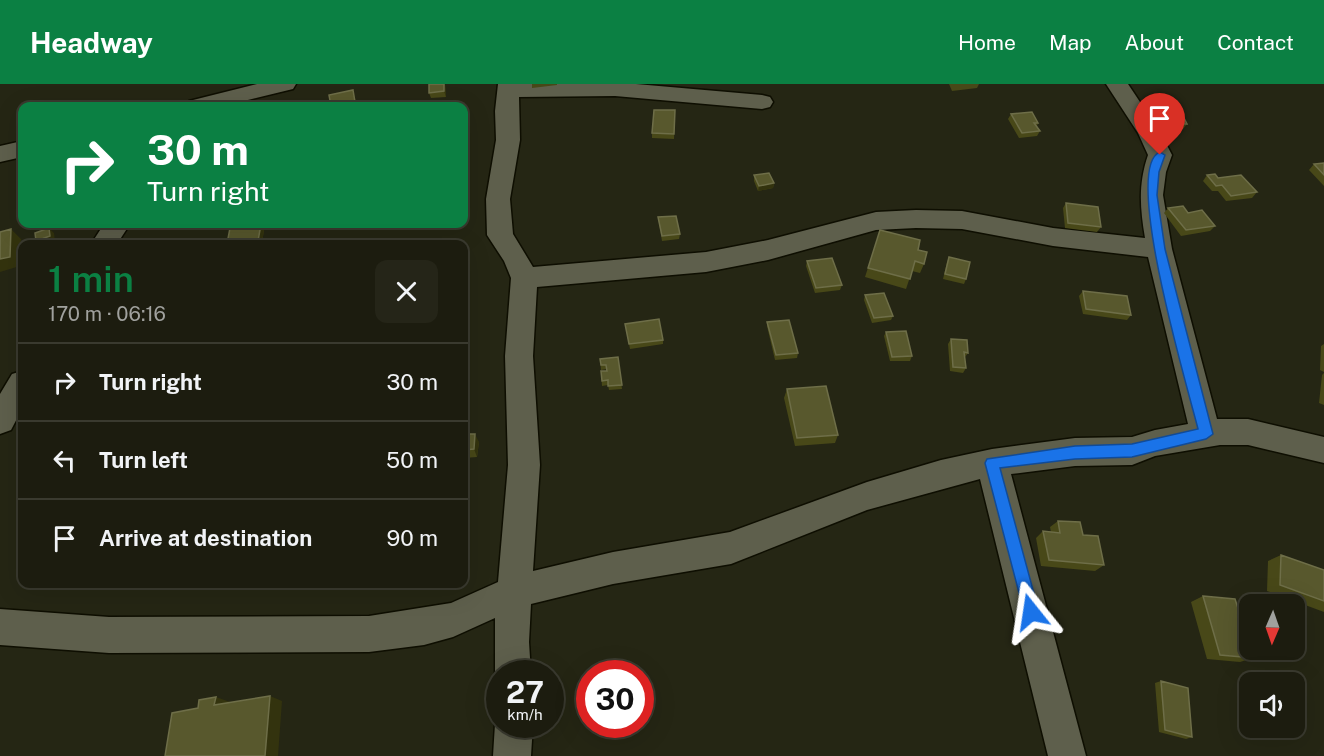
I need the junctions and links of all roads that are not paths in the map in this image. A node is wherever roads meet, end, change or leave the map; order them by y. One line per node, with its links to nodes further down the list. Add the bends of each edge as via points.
1 (285, 84): 4 (street)
2 (1118, 84): 8 (street, via 1160,155 1151,195)
3 (509, 87): 5 (street, via 615,89); 9 (street, via 508,140 498,199 500,235 516,258)
4 (214, 102)
5 (762, 102)
6 (18, 149): 7 (street)
7 (0, 154)
8 (1159, 249): 9 (street, via 1053,237 962,220 916,219 876,222 706,262); 12 (street)
9 (524, 279): 15 (street, via 519,356 524,465)
10 (18, 390): 11 (street)
11 (0, 421)
12 (1206, 434): 13 (street, via 1248,432); 14 (street, via 1132,451 1075,452)
13 (1324, 450)
14 (992, 463): 15 (street, via 867,496 731,548 613,568); 20 (street)
15 (514, 592): 16 (street, via 453,620 369,634); 17 (street)
16 (3, 633)
17 (512, 660)
18 (513, 738): 19 (street)
19 (512, 756)
20 (1068, 756)

